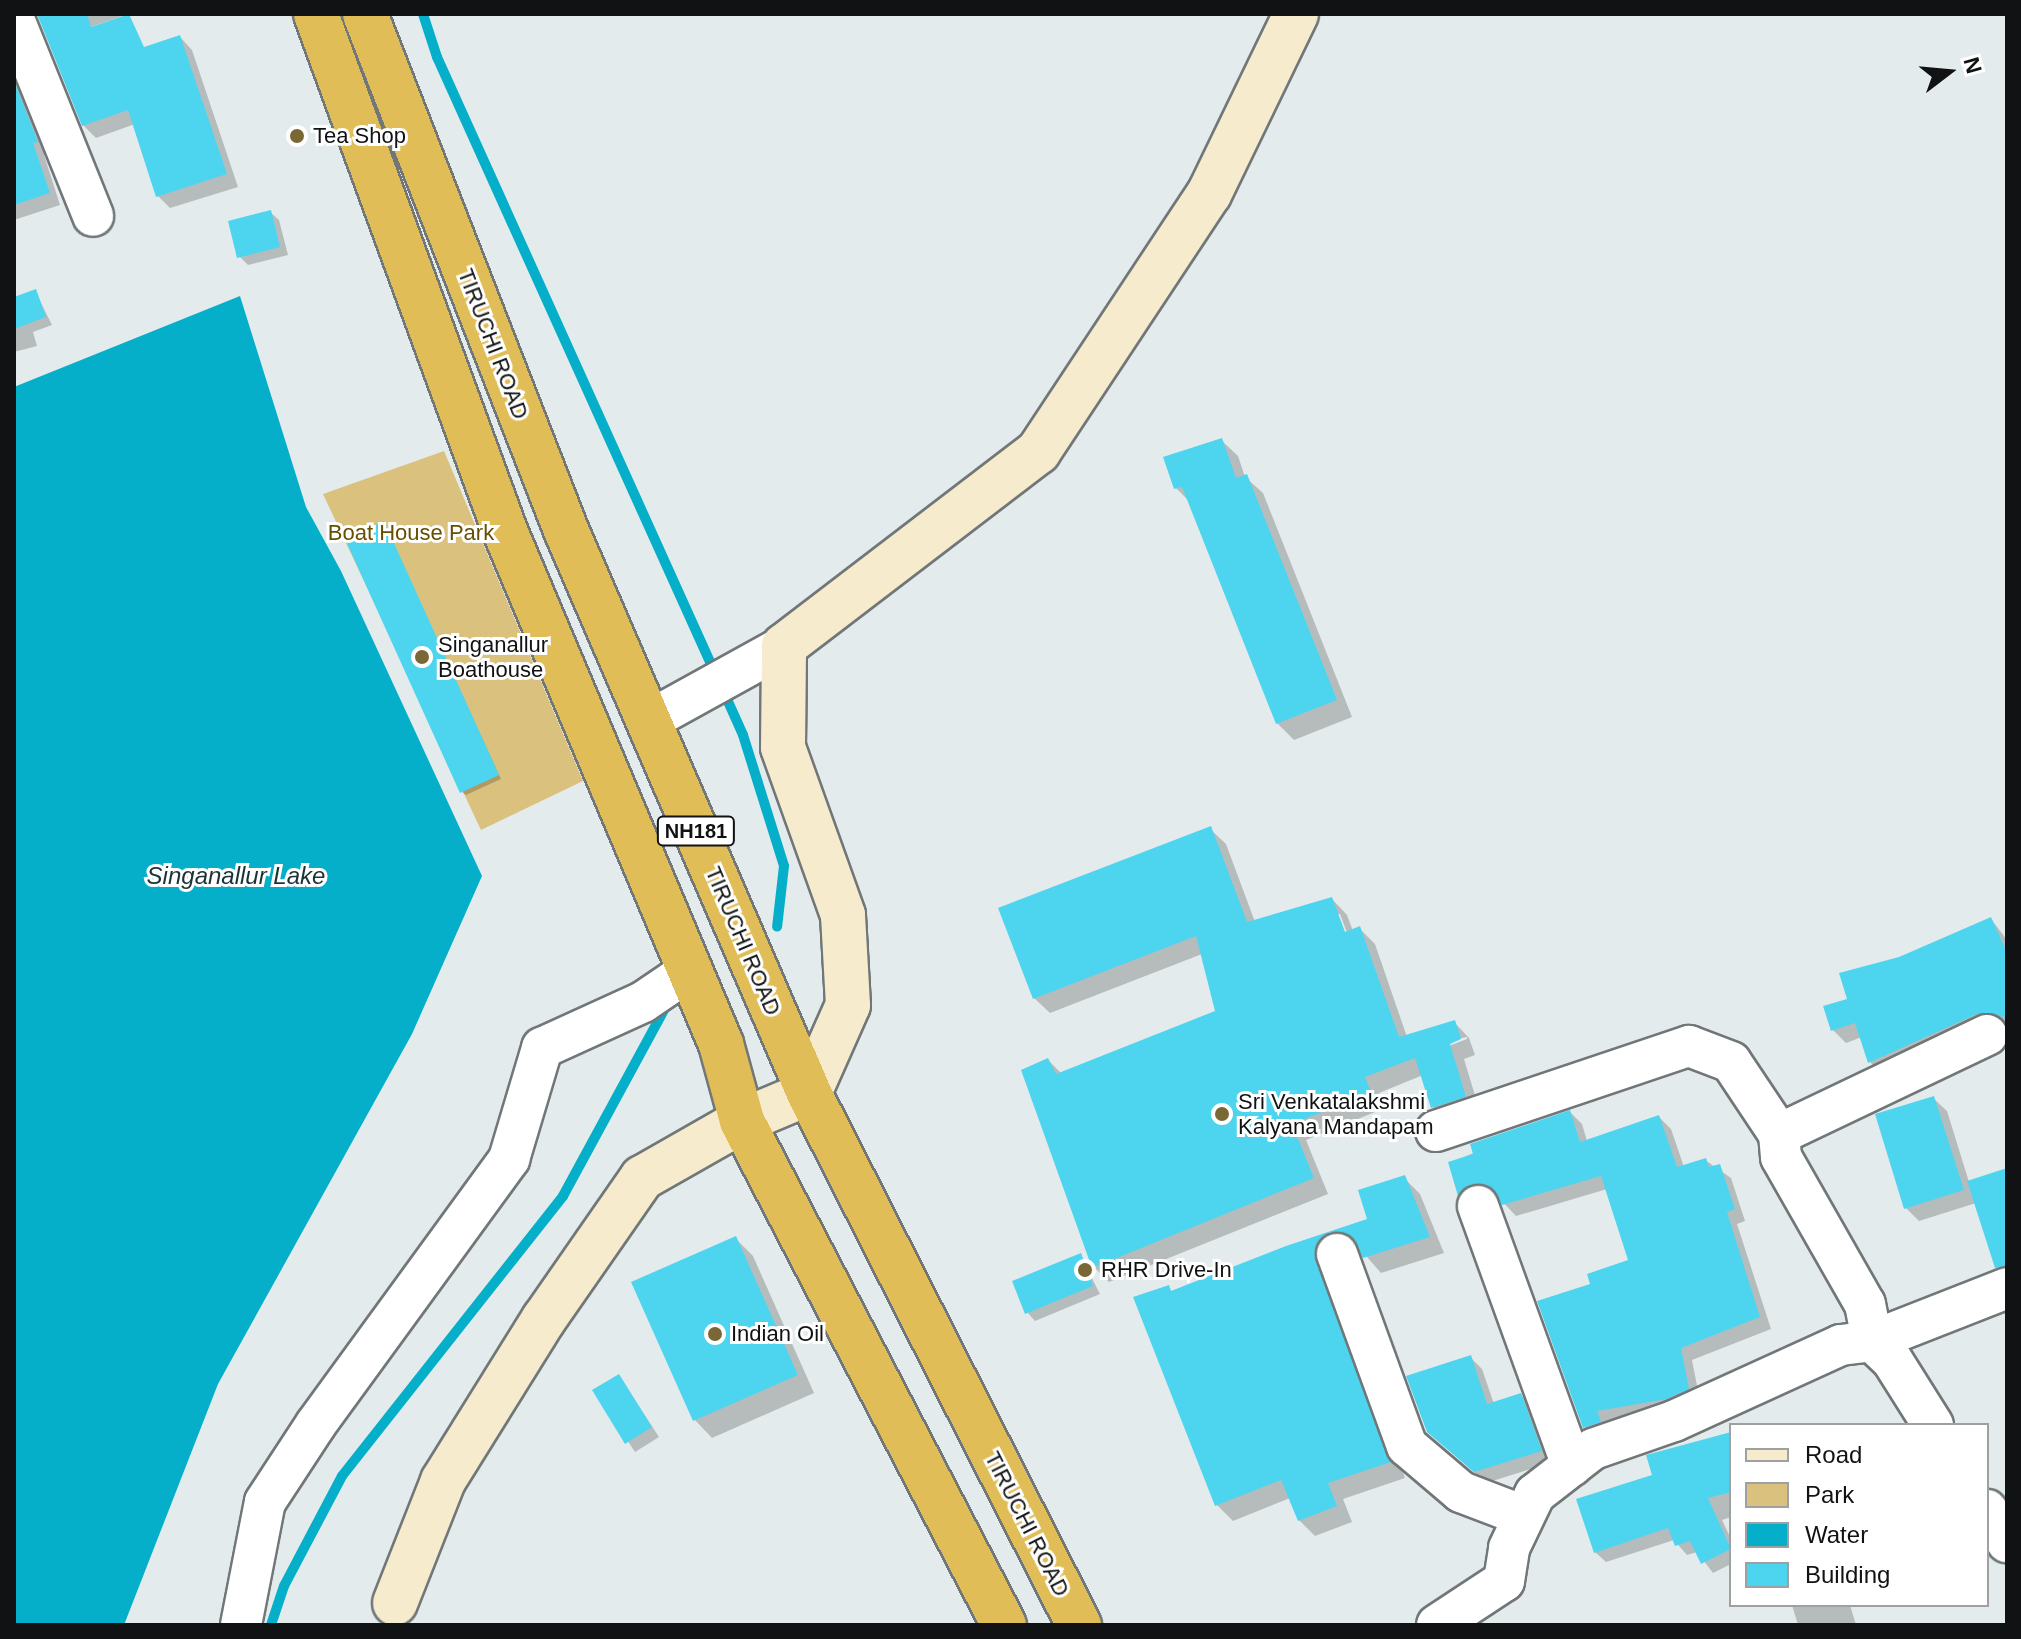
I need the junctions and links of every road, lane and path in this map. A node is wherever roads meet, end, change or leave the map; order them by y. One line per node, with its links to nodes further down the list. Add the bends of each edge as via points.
1 (316, 14): 8 (highway, NH181, via 505,531)
2 (365, 14): 7 (highway, TIRUCHI ROAD / NH181, via 566,530)
3 (1296, 14): 6 (street, via 1209,194 1038,452)
4 (14, 19): 5 (street)
5 (93, 216)
6 (784, 646): 7 (street); 10 (street, via 783,747 843,915 848,1005)
7 (648, 721): 10 (highway, TIRUCHI ROAD / NH181)
8 (690, 970): 11 (highway, NH181, via 721,1044); 22 (street, via 643,1002 542,1048 509,1159 265,1502)
9 (1987, 1035): 13 (street)
10 (809, 1093): 11 (street); 24 (highway, TIRUCHI ROAD / NH181)
11 (742, 1121): 21 (street, via 642,1178 544,1319 443,1481); 23 (highway, NH181)
12 (1436, 1131): 13 (street, via 1689,1046 1731,1062)
13 (1779, 1134): 17 (street, via 1781,1157 1865,1304)
14 (1478, 1206): 19 (street)
15 (1337, 1254): 20 (street, via 1407,1446 1461,1492)
16 (2007, 1288): 17 (street)
17 (1872, 1341): 18 (street, via 1892,1360); 19 (street, via 1841,1345 1674,1421 1593,1449)
18 (1932, 1423)
19 (1572, 1465): 20 (street, via 1535,1494)
20 (1524, 1516): 25 (street, via 1509,1548 1504,1581)
21 (395, 1603)
22 (241, 1625)
23 (1004, 1625)
24 (1079, 1625)
25 (1437, 1625)

